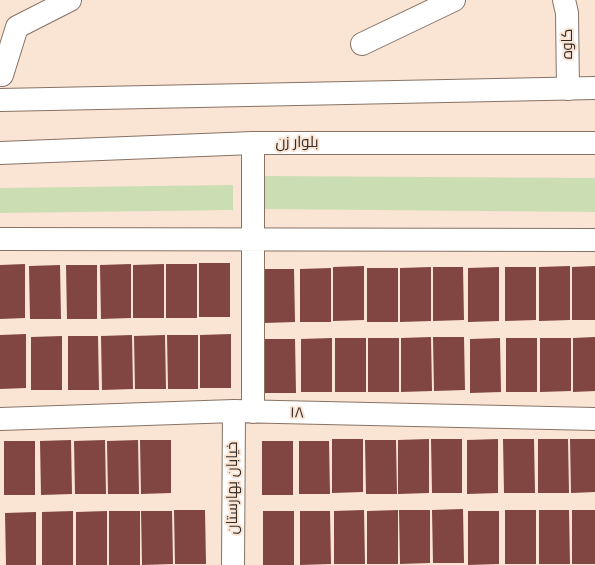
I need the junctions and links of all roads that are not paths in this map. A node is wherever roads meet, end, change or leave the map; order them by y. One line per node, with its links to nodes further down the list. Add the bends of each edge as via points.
1 (70, 0): 5 (street, via 17,27)
2 (454, 0): 4 (street)
3 (564, 0): 7 (street, کاوه, via 567,13)
4 (362, 44)
5 (2, 75)
6 (595, 88): 7 (street)
7 (568, 89): 8 (street)
8 (0, 100)
9 (253, 143): 10 (street, بلوار زن); 11 (street, بلوار زن); 12 (street, خیابان بهارستان)
10 (595, 143)
11 (0, 153)
12 (253, 238): 13 (street); 14 (street); 15 (street, خیابان بهارستان)
13 (0, 239)
14 (595, 240)
15 (244, 411): 16 (street, ۱۸); 17 (street, ۱۸); 18 (street, خیابان بهارستان)
16 (0, 419)
17 (595, 419)
18 (233, 565)

